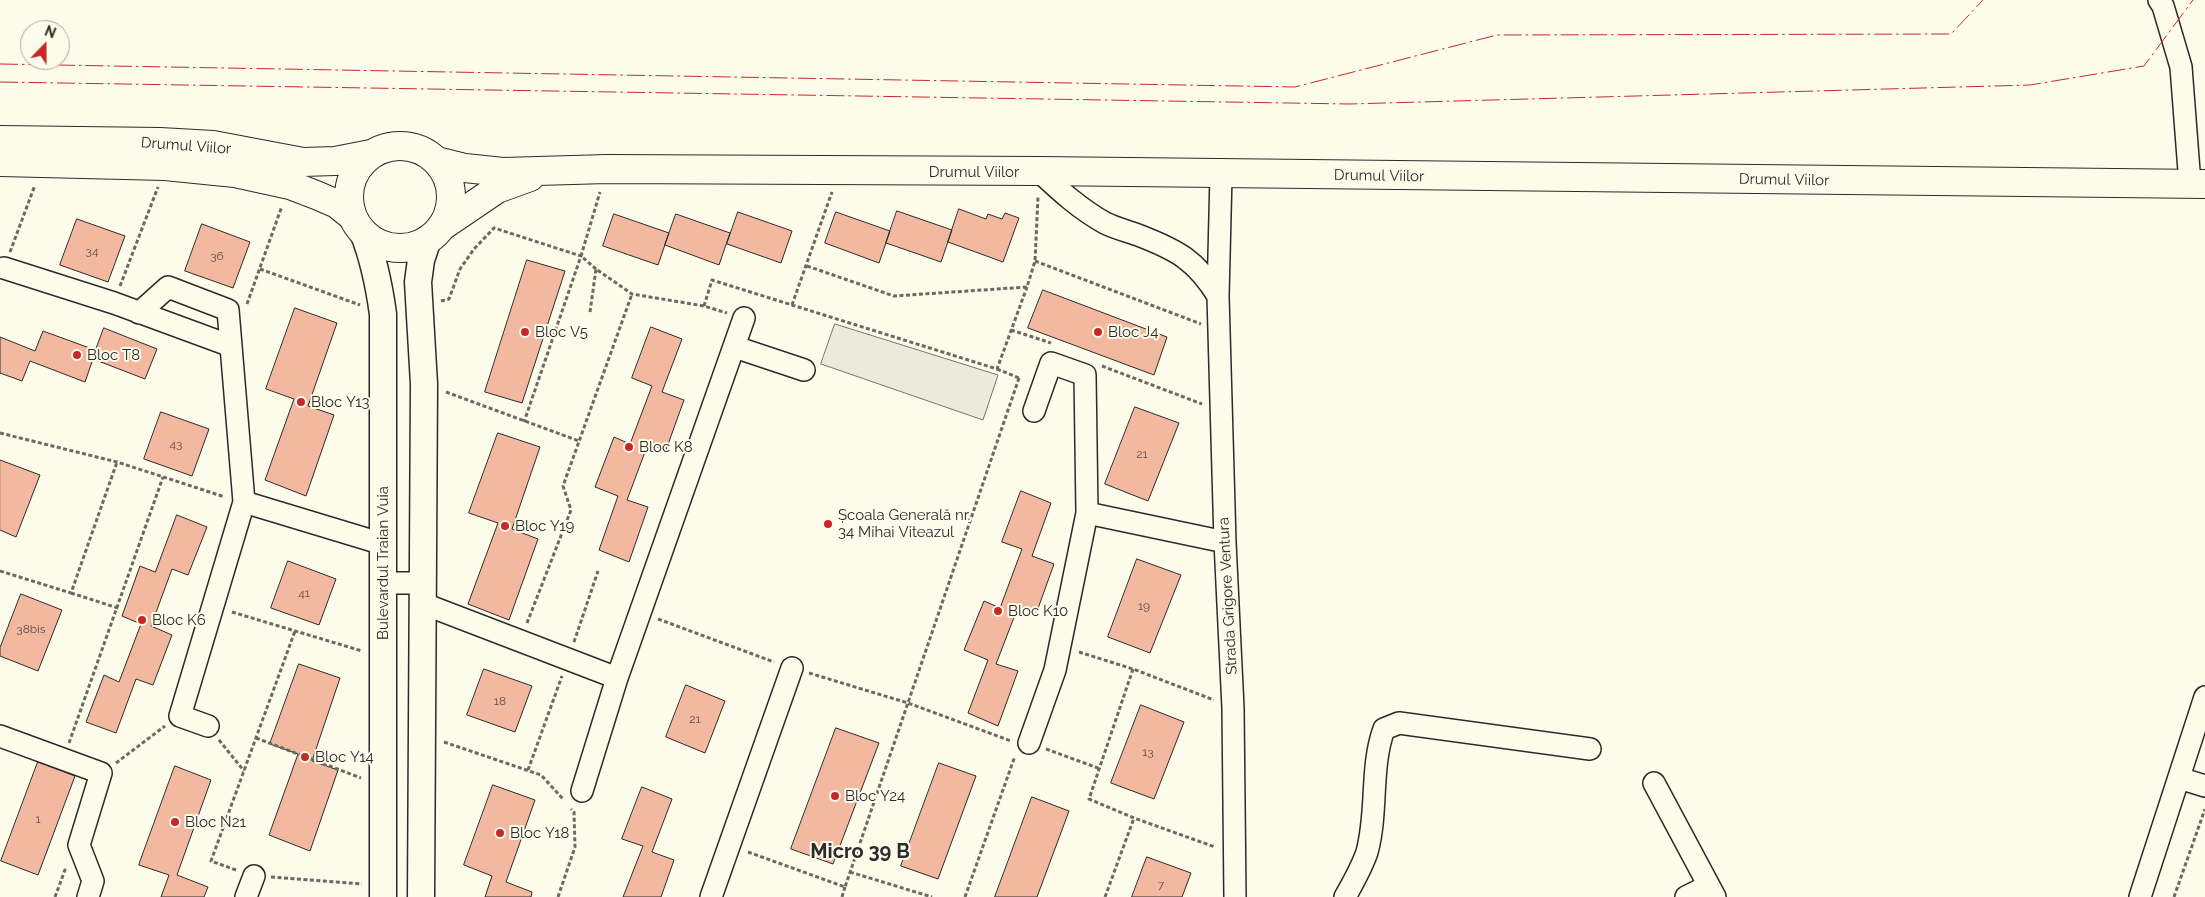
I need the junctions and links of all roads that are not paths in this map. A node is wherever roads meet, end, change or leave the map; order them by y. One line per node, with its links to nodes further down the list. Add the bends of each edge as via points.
1 (2159, 0): 9 (street, via 2181,67)
2 (0, 140): 3 (highway, Drumul Viilor, via 213,145 303,162 336,161)
3 (371, 154): 4 (highway, via 387,147 405,146 422,151); 10 (highway, via 358,166 350,182 349,200)
4 (437, 161): 6 (highway, Drumul Viilor, via 484,171); 11 (highway, via 447,176 451,193 449,211)
5 (0, 162): 10 (highway, Drumul Viilor, via 166,166 235,173 290,185 337,204)
6 (553, 171): 7 (highway, Drumul Viilor); 11 (highway, Drumul Viilor, via 497,189)
7 (1039, 171): 8 (highway, Drumul Viilor); 13 (street, Strada Grigore Ventura, via 1081,210 1188,258 1204,274)
8 (1221, 175): 9 (highway, Drumul Viilor); 13 (street, Strada Grigore Ventura)
9 (2198, 184)
10 (358, 225): 11 (highway, via 377,242 394,248 412,246); 23 (main road, Bulevardul Traian Vuia, via 372,254 383,314)
11 (434, 233): 25 (main road, via 421,260 419,305 424,384)
12 (4, 268): 14 (street)
13 (1218, 296): 22 (street, Strada Grigore Ventura)
14 (139, 313): 16 (street); 16 (street, via 168,287 228,310)
15 (744, 318): 17 (street)
16 (230, 346): 20 (street)
17 (735, 347): 18 (street); 27 (street)
18 (804, 370)
19 (1034, 412): 21 (street, via 1051,363 1085,375)
20 (244, 502): 23 (street); 29 (street, via 180,716)
21 (1087, 513): 22 (street); 31 (street, via 1055,670)
22 (1224, 542): 44 (street, Strada Grigore Ventura, via 1233,708)
23 (384, 544): 24 (main road, Bulevardul Traian Vuia)
24 (383, 583): 25 (street); 38 (main road, Bulevardul Traian Vuia)
25 (424, 594): 27 (street, via 520,642); 42 (main road)
26 (792, 668): 43 (street)
27 (617, 678): 36 (street)
28 (2205, 697): 33 (street)
29 (208, 726)
30 (0, 736): 40 (street, via 101,773 79,845 93,881)
31 (1024, 743)
32 (1590, 749): 45 (street, via 1398,723 1384,729 1379,742 1367,852)
33 (2179, 778): 35 (street); 47 (street)
34 (1654, 783): 39 (street)
35 (2205, 786)
36 (582, 791)
37 (254, 876): 41 (street)
38 (383, 891)
39 (1712, 892): 46 (street)
40 (88, 897)
41 (246, 897)
42 (421, 897)
43 (711, 897)
44 (1235, 897)
45 (1345, 897)
46 (1686, 897)
47 (2140, 897)

